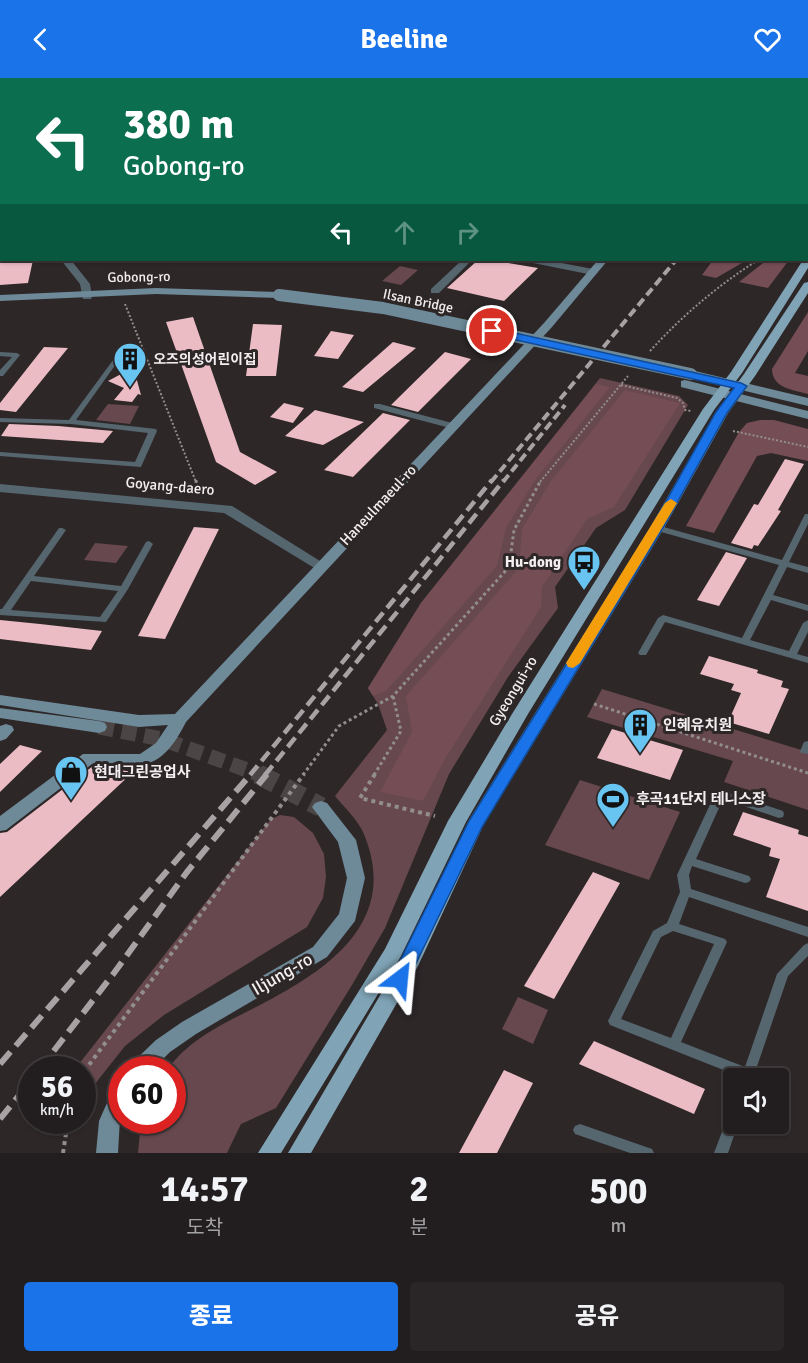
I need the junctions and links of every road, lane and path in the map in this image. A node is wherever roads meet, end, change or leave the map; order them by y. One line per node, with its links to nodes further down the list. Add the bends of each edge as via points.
1 (222, 78): 2 (lane)
2 (232, 78)
3 (67, 261): 12 (street, via 85,284)
4 (466, 261): 11 (street)
5 (538, 261): 9 (street)
6 (602, 261): 9 (main road, Haneulmaeul-ro)
7 (756, 261): 18 (path, via 681,317)
8 (807, 261): 22 (main road, Gyeongui-ro)
9 (593, 272): 29 (main road, Haneulmaeul-ro)
10 (808, 285): 22 (main road, Gyeongui-ro)
11 (435, 291)
12 (87, 295): 13 (main road, Gobong-ro); 14 (main road, Gobong-ro)
13 (277, 298): 22 (main road, Ilsan Bridge, via 422,322)
14 (0, 300)
15 (125, 304): 34 (path, via 196,477)
16 (0, 354): 19 (lane, via 16,356)
17 (118, 357): 28 (lane)
18 (644, 359)
19 (0, 374)
20 (629, 375): 21 (path)
21 (621, 385): 25 (path, via 677,398 685,410); 52 (path, via 540,482 514,530 509,567)
22 (731, 390): 23 (main road); 26 (main road); 36 (main road, Gyeongui-ro); 80 (main road, Gyeongui-ro, via 514,724 457,821 393,953)
23 (808, 402)
24 (377, 406): 29 (lane)
25 (691, 411)
26 (808, 414)
27 (0, 420): 28 (lane)
28 (71, 422): 32 (lane, via 153,431 138,465)
29 (453, 426): 40 (main road, Haneulmaeul-ro)
30 (733, 431): 31 (path)
31 (808, 447)
32 (0, 453)
33 (0, 488): 40 (street, Goyang-daero, via 227,509)
34 (197, 495)
35 (808, 516): 39 (lane)
36 (657, 528): 39 (lane); 81 (main road, Gyeongui-ro, via 475,825 411,960)
37 (63, 530): 42 (lane)
38 (149, 544): 43 (lane)
39 (783, 563): 41 (lane); 44 (lane)
40 (321, 566): 56 (main road, Haneulmaeul-ro)
41 (808, 570)
42 (29, 578): 43 (lane); 46 (lane)
43 (124, 589): 46 (lane, via 103,620)
44 (767, 596): 45 (lane); 48 (lane)
45 (808, 608)
46 (3, 612)
47 (808, 623): 50 (lane)
48 (745, 642): 49 (lane, via 663,618); 50 (lane)
49 (643, 653)
50 (792, 655): 51 (lane)
51 (808, 660)
52 (393, 696): 61 (path, via 401,731 360,798); 70 (path, via 339,726)
53 (0, 699): 56 (main road, via 139,721)
54 (594, 704): 58 (path)
55 (0, 713): 57 (main road)
56 (179, 718): 62 (main road, Haneulmaeul-ro, via 158,754 134,763 89,758)
57 (99, 727)
58 (808, 773)
59 (321, 807): 71 (main road, Iljung-ro, via 347,840 356,878 348,916 320,952 189,1028)
60 (779, 814): 63 (lane, via 720,794)
61 (435, 816)
62 (0, 825)
63 (689, 861): 64 (lane); 65 (lane, via 683,875)
64 (745, 879)
65 (686, 892): 66 (lane); 67 (lane)
66 (672, 926): 69 (lane, via 721,942); 69 (lane, via 657,934 614,1021)
67 (808, 932)
68 (808, 948): 73 (lane, via 783,974)
69 (674, 1045): 72 (lane)
70 (96, 1056)
71 (153, 1056)
72 (729, 1068)
73 (751, 1068)
74 (580, 1130): 82 (lane)
75 (64, 1134): 78 (path)
76 (108, 1134): 79 (main road)
77 (727, 1134): 83 (lane)
78 (63, 1153)
79 (106, 1153)
80 (269, 1153)
81 (299, 1153)
82 (647, 1153)
83 (720, 1153)

